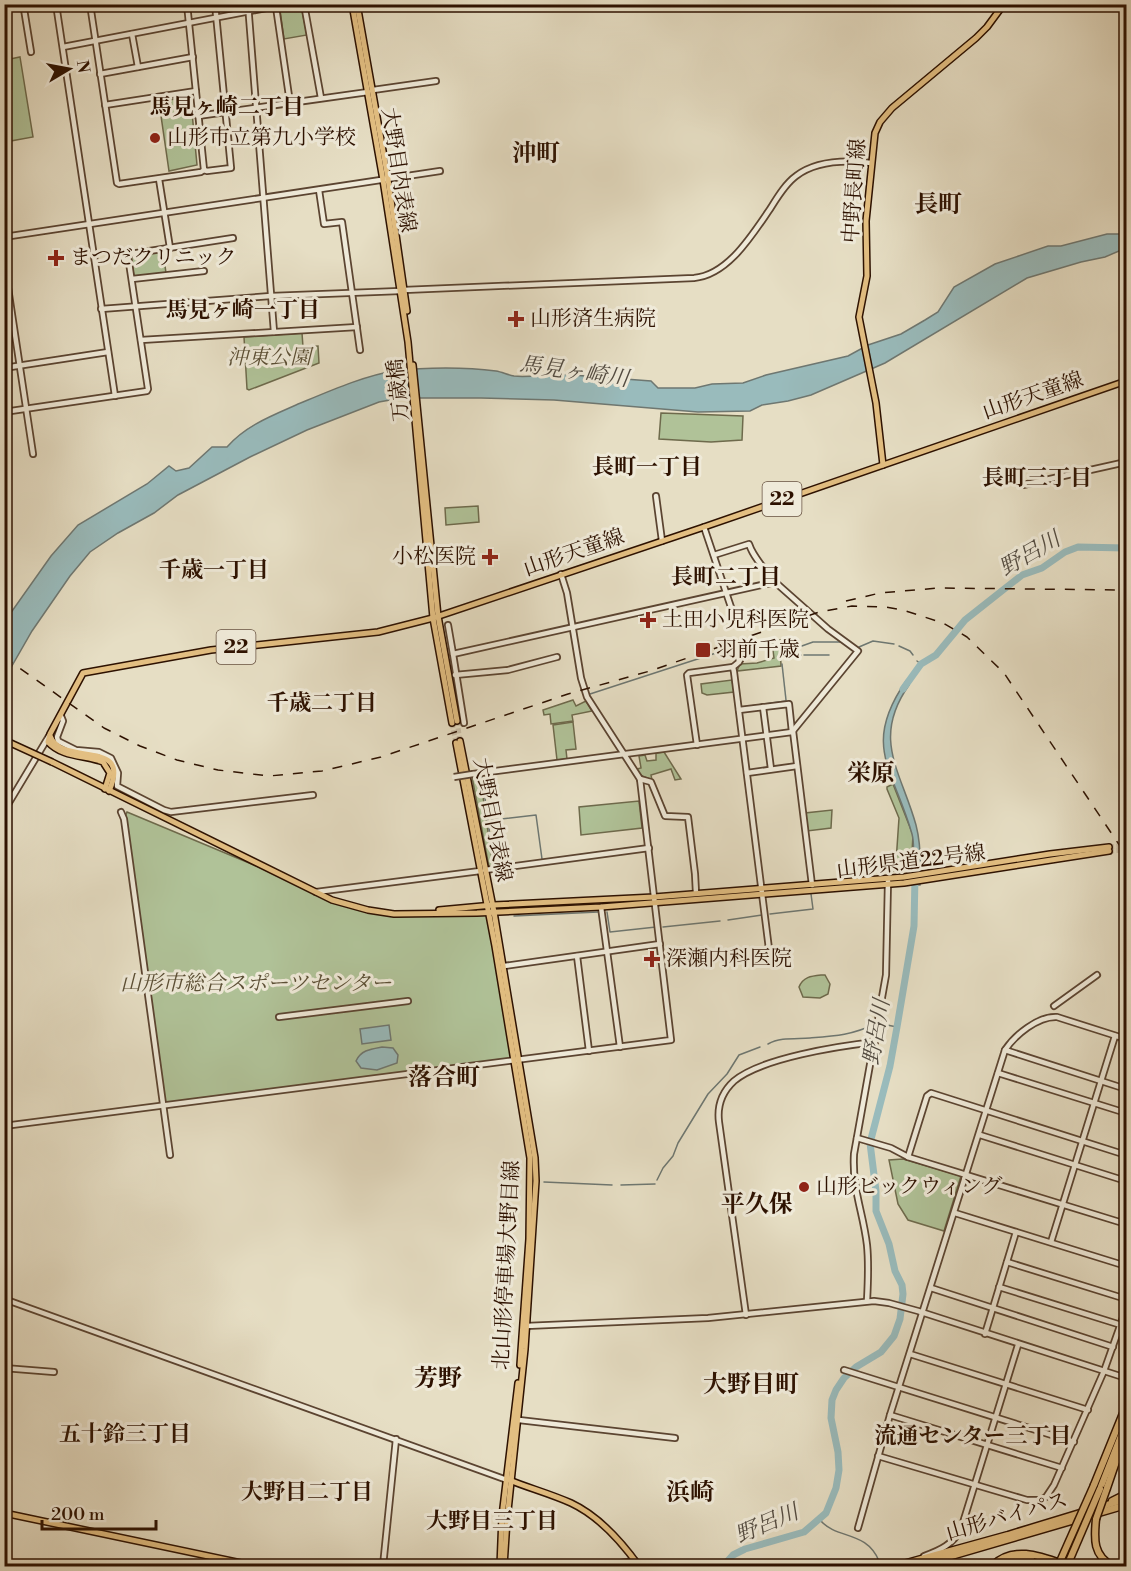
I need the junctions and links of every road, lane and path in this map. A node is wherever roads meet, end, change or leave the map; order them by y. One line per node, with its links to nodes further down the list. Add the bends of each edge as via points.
1 (56, 4): 19 (street)
2 (109, 4): 11 (street)
3 (187, 4): 16 (street)
4 (215, 4): 15 (street)
5 (248, 4): 14 (street)
6 (287, 4): 12 (street)
7 (304, 4): 27 (street)
8 (352, 4): 26 (main road, 大野目内表線)
9 (357, 4): 26 (main road, 大野目内表線)
10 (1004, 4): 33 (main road, 中野長町線, via 976,38 884,116 875,133)
11 (91, 6): 18 (street)
12 (276, 7): 14 (street); 28 (street)
13 (24, 9): 20 (street)
14 (250, 13): 15 (street); 30 (street)
15 (217, 19): 16 (street); 31 (street)
16 (190, 23): 17 (street); 21 (street)
17 (132, 34): 18 (street); 22 (street)
18 (96, 41): 19 (street); 23 (street)
19 (63, 47): 41 (street)
20 (31, 52)
21 (193, 57): 22 (street); 25 (street)
22 (138, 67): 23 (street)
23 (100, 74): 29 (street)
24 (436, 81): 26 (street)
25 (196, 91): 29 (street); 32 (street)
26 (370, 91): 27 (street); 37 (main road, 大野目内表線)
27 (321, 98): 28 (street)
28 (290, 103): 30 (street)
29 (105, 105): 36 (street, via 117,183)
30 (257, 108): 31 (street); 39 (street)
31 (226, 112): 32 (street); 34 (street, via 231,168)
32 (198, 116): 34 (street)
33 (871, 163): 48 (street, via 830,163 795,177 741,248 715,272 702,277); 67 (main road, 中野長町線, via 867,276 859,317 876,403)
34 (204, 170): 36 (street)
35 (440, 171): 37 (street)
36 (159, 179): 40 (street)
37 (386, 180): 38 (street); 48 (main road, 大野目内表線)
38 (319, 190): 39 (street); 49 (street, via 324,224 342,222)
39 (263, 198): 40 (street); 50 (street)
40 (165, 213): 41 (street); 44 (street)
41 (88, 225): 42 (street); 52 (street)
42 (4, 237)
43 (233, 238): 44 (street)
44 (170, 248): 47 (street, via 130,254)
45 (4, 261): 59 (street)
46 (204, 271): 47 (street)
47 (132, 279): 51 (street)
48 (402, 290): 49 (street); 56 (main road, 大野目内表線)
49 (353, 293): 50 (street); 53 (street)
50 (272, 296): 51 (street); 54 (street)
51 (136, 306): 52 (street); 55 (street)
52 (101, 309): 58 (street)
53 (357, 327): 54 (street); 57 (street)
54 (274, 332): 55 (street)
55 (141, 340): 62 (street, via 148,389)
56 (409, 341): 76 (main road, 万歳橋)
57 (360, 350)
58 (108, 352): 59 (street); 62 (street)
59 (20, 366): 60 (street); 63 (street)
60 (4, 368)
61 (1126, 381): 67 (main road, 山形天童線 / 22)
62 (115, 396): 63 (street)
63 (27, 409): 64 (street); 65 (street)
64 (4, 412)
65 (33, 454)
66 (1126, 462): 68 (street)
67 (883, 465): 70 (main road, 山形天童線 / 22)
68 (1023, 485)
69 (656, 496): 71 (street)
70 (704, 527): 71 (main road, 山形天童線 / 22); 72 (street)
71 (662, 541): 73 (main road, 山形天童線 / 22)
72 (714, 555): 74 (street, via 749,544); 75 (street)
73 (561, 574): 76 (main road, 山形天童線 / 22); 79 (street)
74 (775, 582): 75 (street); 90 (street, via 858,651)
75 (726, 593): 77 (street); 79 (street)
76 (436, 617): 87 (main road, 山形天童線 / 22, via 378,632 211,650 87,671 78,680); 88 (main road)
77 (736, 622)
78 (448, 625): 80 (street)
79 (572, 627): 80 (street); 97 (street, via 587,697)
80 (453, 654): 84 (street)
81 (557, 657): 84 (street, via 508,670)
82 (739, 662): 83 (street)
83 (733, 667): 86 (street); 96 (street, via 687,675)
84 (455, 675): 89 (street)
85 (763, 707): 86 (street); 90 (street, via 789,704); 92 (street)
86 (738, 710): 93 (street)
87 (61, 716): 91 (main road, 山形天童線 / 22); 104 (street, via 58,741 76,750 99,752 111,758 118,773 117,786 167,812)
88 (454, 722)
89 (464, 723)
90 (792, 732): 92 (street); 98 (street)
91 (50, 734): 103 (main road, via 48,742 56,748 106,764 110,773); 105 (street)
92 (767, 736): 93 (street); 99 (street)
93 (742, 739): 96 (street); 100 (street)
94 (4, 740): 103 (main road, bridge)
95 (458, 742): 109 (main road, 大野目内表線)
96 (697, 745): 97 (street)
97 (624, 755): 101 (street, bridge); 102 (street)
98 (797, 765): 99 (street); 111 (street)
99 (771, 769): 100 (street)
100 (747, 773): 112 (street)
101 (454, 777)
102 (640, 779): 107 (street); 114 (street, via 651,782 665,816 688,817)
103 (107, 790): 113 (main road)
104 (313, 795)
105 (4, 811)
106 (121, 812): 140 (street)
107 (648, 849): 109 (street); 115 (street)
108 (1109, 849): 110 (main road, 山形県道22号線)
109 (483, 870): 113 (street); 116 (main road, 大野目内表線)
110 (888, 881): 111 (main road); 112 (main road, 山形県道22号線); 131 (street, via 886,975)
111 (812, 885): 112 (main road)
112 (762, 891): 114 (main road); 115 (main road, 山形県道22号線, via 717,898); 121 (street)
113 (316, 892): 119 (main road, via 368,910)
114 (696, 893): 115 (main road)
115 (655, 899): 116 (main road); 117 (main road); 120 (street)
116 (490, 905): 118 (main road, 北山形停車場大野目線); 119 (main road)
117 (601, 908): 118 (main road); 122 (street)
118 (491, 912): 119 (main road); 124 (main road, 北山形停車場大野目線); 135 (main road, 北山形停車場大野目線)
119 (410, 913)
120 (660, 944): 122 (street); 132 (street, via 671,1040)
121 (769, 949)
122 (607, 951): 123 (street); 132 (street)
123 (577, 956): 124 (street); 134 (street)
124 (504, 966): 135 (main road, 北山形停車場大野目線)
125 (1097, 975): 127 (street)
126 (408, 1001): 128 (street)
127 (1054, 1006)
128 (279, 1017)
129 (1115, 1036): 130 (street); 133 (street, via 1057,1017 1045,1017); 137 (street)
130 (1126, 1039)
131 (875, 1042): 145 (street); 168 (street, via 825,1050 758,1068 732,1083 720,1102 719,1122)
132 (620, 1047): 134 (street)
133 (1005, 1050): 136 (street); 137 (street)
134 (589, 1051): 135 (street)
135 (516, 1060): 140 (street); 170 (main road, 北山形停車場大野目線, via 531,1127 536,1181); 195 (main road, 北山形停車場大野目線, via 531,1181)
136 (998, 1073): 139 (street); 141 (street)
137 (1101, 1081): 138 (street); 139 (street)
138 (1126, 1089)
139 (1095, 1102): 142 (street); 146 (street)
140 (163, 1106): 143 (street); 147 (street)
141 (987, 1111): 144 (street); 146 (street); 149 (street, via 927,1096)
142 (1126, 1113)
143 (4, 1126)
144 (980, 1135): 150 (street); 151 (street)
145 (857, 1138): 149 (street); 164 (street, via 854,1186 867,1245)
146 (1082, 1141): 148 (street); 150 (street)
147 (170, 1155)
148 (1126, 1155)
149 (908, 1157): 151 (street)
150 (1075, 1165): 152 (street); 153 (street)
151 (967, 1174): 153 (street); 154 (street)
152 (1126, 1181)
153 (1062, 1204): 155 (street); 157 (street)
154 (955, 1213): 156 (street); 161 (street)
155 (1126, 1224)
156 (1016, 1232): 157 (street); 158 (street)
157 (1051, 1242): 159 (street)
158 (1007, 1262): 160 (street); 163 (street)
159 (1126, 1266)
160 (999, 1287): 165 (street); 169 (street)
161 (931, 1288): 165 (street); 167 (street)
162 (4, 1299): 190 (street)
163 (1126, 1299)
164 (867, 1301): 167 (street); 168 (street)
165 (992, 1307): 171 (street); 173 (street)
166 (1126, 1309): 169 (street)
167 (921, 1312): 171 (street); 174 (street)
168 (746, 1315): 170 (street)
169 (1121, 1325): 173 (street)
170 (526, 1326): 186 (main road, 北山形停車場大野目線)
171 (985, 1334): 172 (street)
172 (1018, 1345): 177 (street); 180 (street)
173 (1113, 1347): 177 (street)
174 (910, 1354): 180 (street); 181 (street)
175 (4, 1368): 178 (street)
176 (845, 1370): 181 (street)
177 (1104, 1371): 179 (street); 183 (street)
178 (54, 1372)
179 (1126, 1378)
180 (1005, 1384): 183 (street); 185 (street)
181 (899, 1388): 184 (street); 185 (street)
182 (1126, 1406): 197 (highway)
183 (1088, 1410): 191 (street)
184 (890, 1415): 192 (street); 193 (street)
185 (995, 1417): 191 (street); 192 (street)
186 (519, 1420): 189 (street); 195 (main road, 北山形停車場大野目線)
187 (1126, 1423): 197 (highway)
188 (1126, 1429): 197 (highway)
189 (675, 1438)
190 (396, 1439): 195 (street); 208 (street)
191 (1074, 1442): 194 (street)
192 (986, 1445): 194 (street); 196 (street)
193 (878, 1456): 196 (street); 203 (street)
194 (1062, 1468): 196 (street, via 1050,1492 1040,1500 1027,1500)
195 (509, 1480): 205 (main road, via 585,1511 610,1531); 209 (main road, via 502,1516); 210 (main road)
196 (974, 1484): 212 (street, via 956,1538 938,1551)
197 (1100, 1488): 216 (highway, bridge); 217 (highway, bridge); 218 (highway, bridge, via 1095,1548 1102,1560)
198 (1126, 1494): 201 (highway, via 1114,1499)
199 (1126, 1499): 201 (highway, 山形バイパス)
200 (1126, 1505): 201 (highway, 山形バイパス)
201 (1112, 1506): 212 (highway, 山形バイパス); 213 (highway, 山形バイパス)
202 (4, 1513): 207 (main road)
203 (858, 1528)
204 (4, 1557): 206 (street)
205 (637, 1564): 211 (street)
206 (11, 1566)
207 (256, 1566)
208 (383, 1566)
209 (500, 1566)
210 (504, 1566)
211 (599, 1566)
212 (895, 1566)
213 (917, 1566)
214 (992, 1566): 217 (highway, via 1023,1553)
215 (998, 1566): 216 (highway, via 1010,1559 1023,1558)
216 (1058, 1566)
217 (1067, 1566)
218 (1113, 1566)

